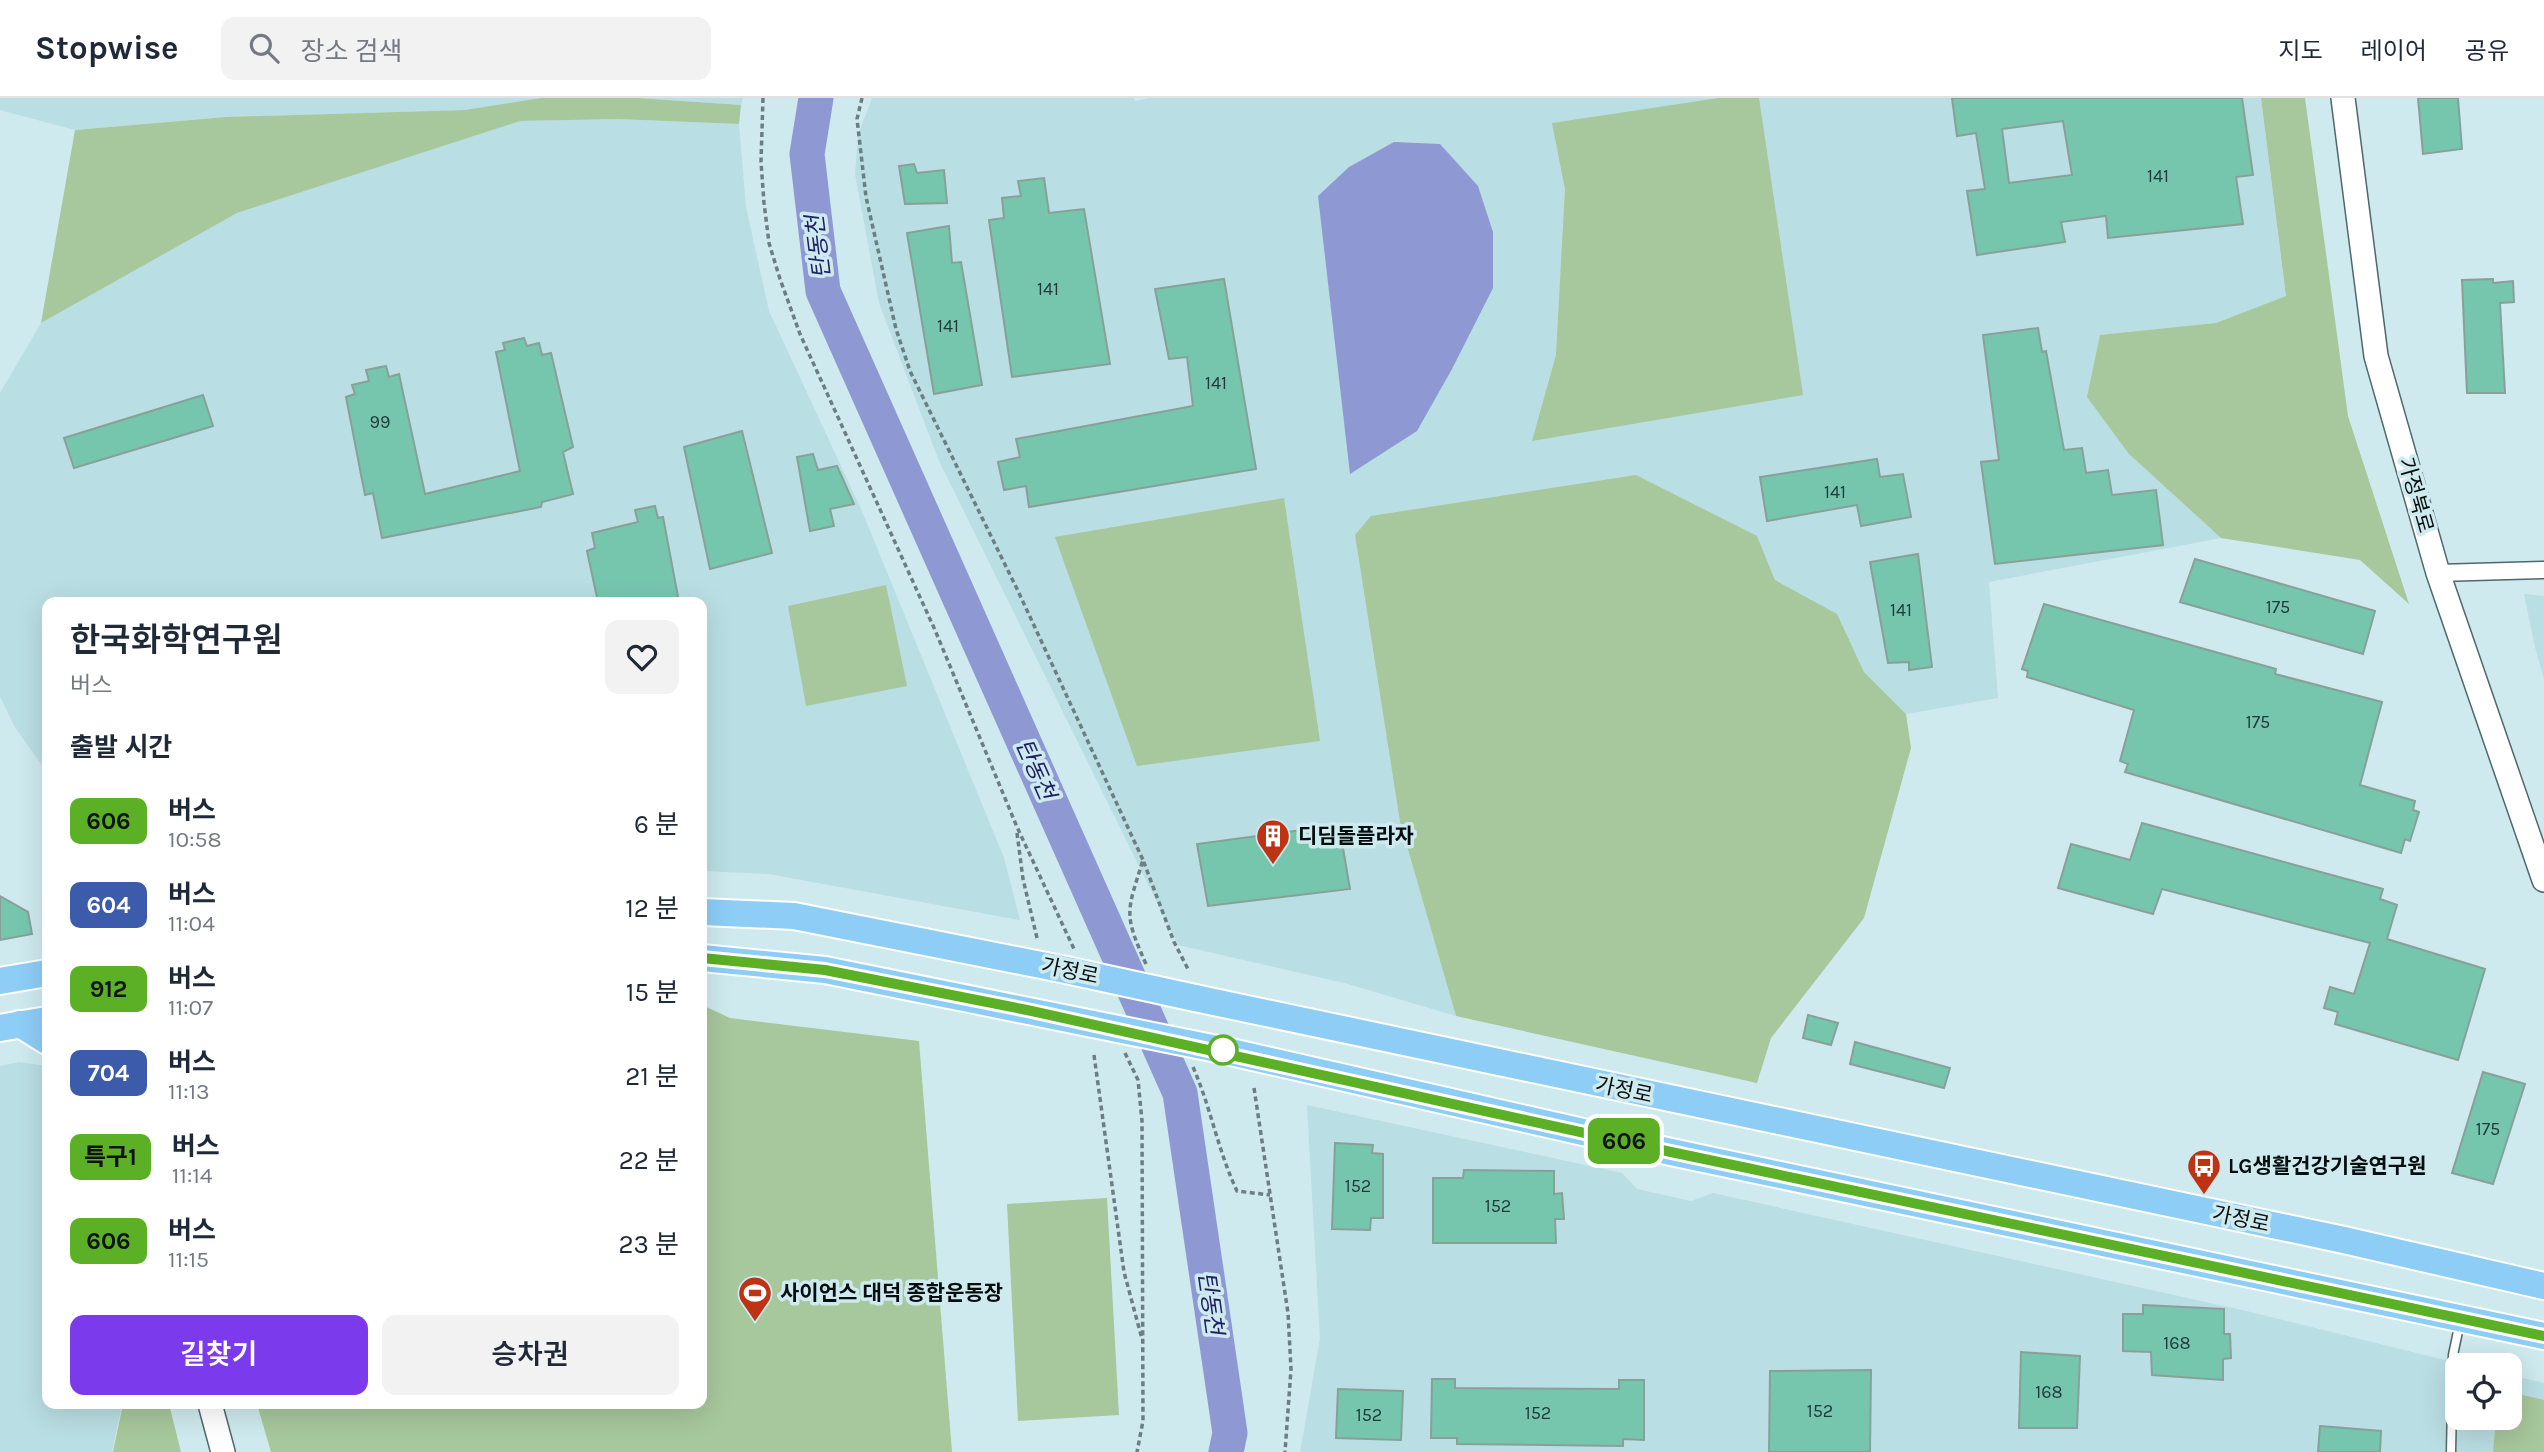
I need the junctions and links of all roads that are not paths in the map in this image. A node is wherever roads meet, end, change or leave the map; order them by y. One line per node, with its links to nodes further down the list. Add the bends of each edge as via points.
1 (2343, 98): 3 (main road, 가정북로, via 2376,356)
2 (2544, 570): 3 (street)
3 (2438, 573): 4 (main road, 가정북로)
4 (2544, 880)
5 (707, 912): 12 (main road, 가정로, bridge, via 794,916 1072,963 1195,998)
6 (707, 959): 13 (main road, bridge, via 825,970 1222,1050 1671,1152)
7 (42, 973): 8 (main road)
8 (0, 981)
9 (42, 1021): 10 (main road)
10 (10, 1026): 11 (main road)
11 (42, 1039)
12 (2544, 1286)
13 (2460, 1319): 14 (main road); 17 (lane, via 2453,1355)
14 (2544, 1336)
15 (211, 1409): 16 (main road)
16 (223, 1452)
17 (2451, 1452)

